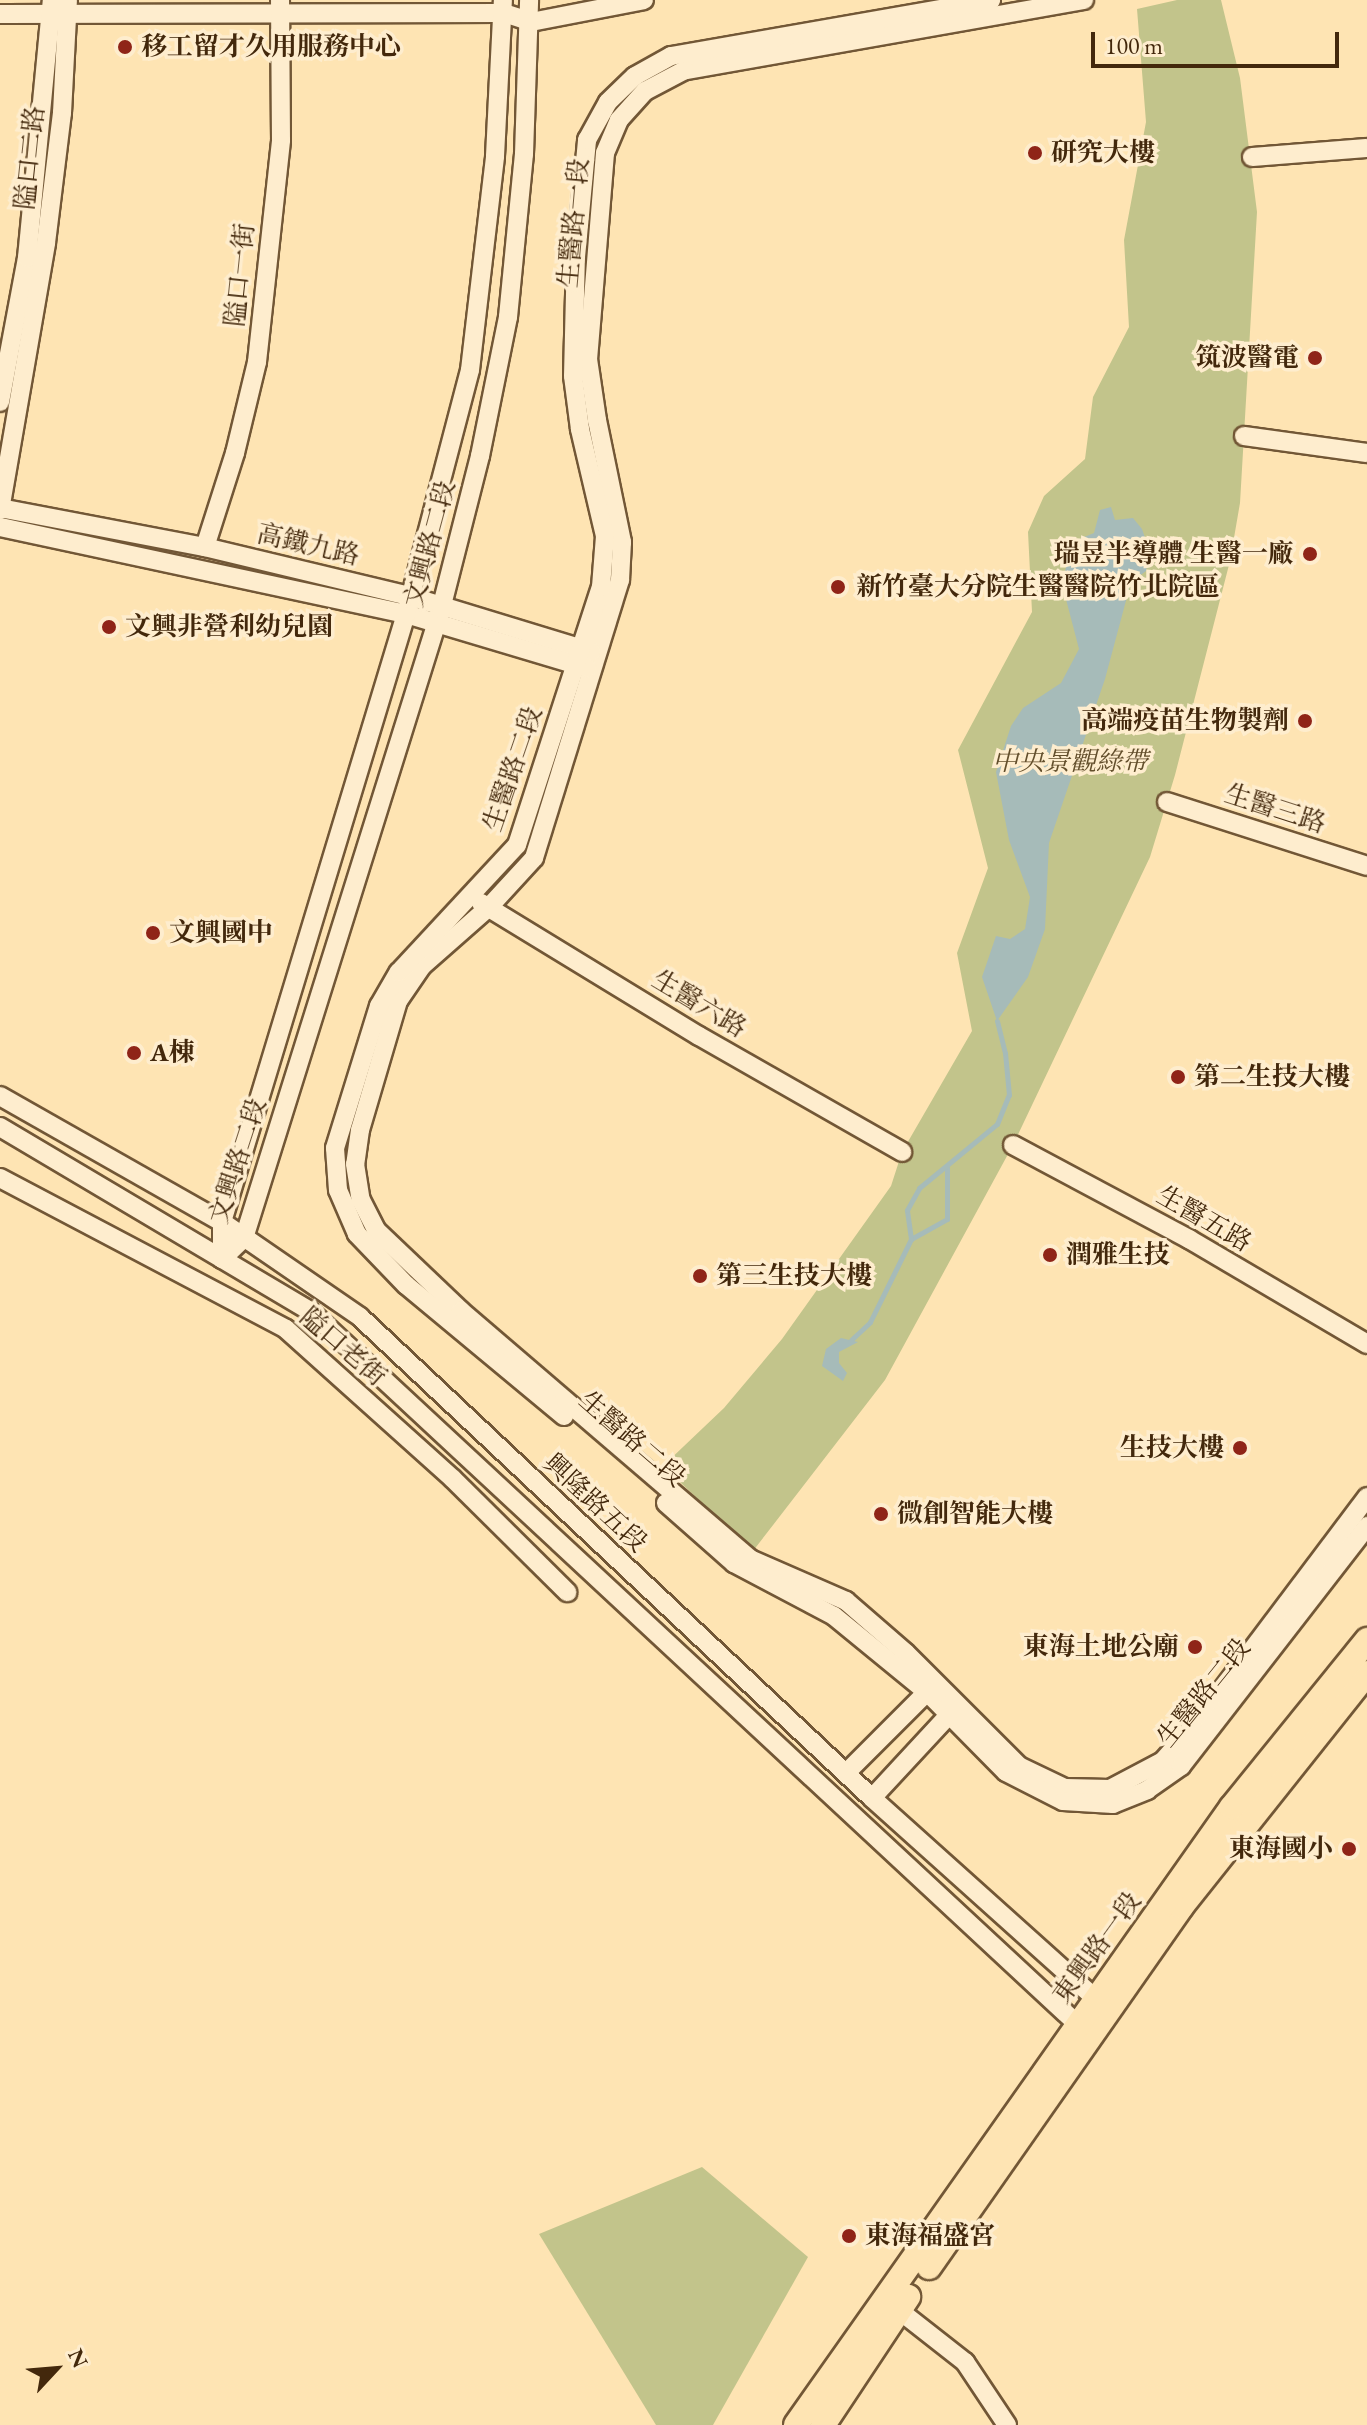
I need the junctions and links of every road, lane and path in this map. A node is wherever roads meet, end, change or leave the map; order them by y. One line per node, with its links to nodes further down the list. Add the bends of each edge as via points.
1 (529, 0): 5 (street); 11 (street, 文興路二段)
2 (644, 0): 11 (street)
3 (991, 0): 8 (street, 生醫路一段)
4 (1084, 0): 8 (street, 生醫路一段)
5 (504, 6): 7 (street); 11 (street); 20 (street, 文興路二段, via 495,156 470,370)
6 (60, 7): 7 (street); 10 (street); 14 (street, 隘口二路, via 27,258); 17 (street, 隘口二路, via 62,113 46,243)
7 (280, 7): 19 (street, 隘口一街, via 281,140 257,362)
8 (959, 10): 9 (street, 生醫路一段)
9 (939, 12): 22 (street, 生醫路一段, via 685,70 645,91 619,120 605,153 588,359 622,542 620,580)
10 (0, 14)
11 (531, 22): 21 (street, 文興路二段, via 508,317 480,456)
12 (1367, 148): 13 (street)
13 (1252, 157)
14 (0, 402)
15 (1244, 436): 16 (street)
16 (1367, 453)
17 (0, 509): 19 (street, 高鐵九路)
18 (0, 527): 20 (street, 高鐵九路)
19 (205, 547): 20 (street, 高鐵九路)
20 (408, 605): 21 (street, 高鐵九路); 32 (street, 文興路二段)
21 (438, 616): 22 (street, 高鐵九路); 33 (street, 文興路二段)
22 (587, 659): 25 (street, 生醫路二段, via 517,845); 26 (street, 生醫路二段, via 534,858)
23 (1167, 802): 24 (street, 生醫三路)
24 (1367, 866)
25 (472, 897): 26 (street, 生醫六路); 41 (street, 生醫路二段, via 422,943 379,1006 335,1148 338,1190 357,1234 406,1285 734,1563 834,1616)
26 (489, 907): 30 (street, 生醫六路); 42 (street, 生醫路二段, via 422,966 398,1001 355,1164 361,1200 376,1230 461,1311 750,1559 846,1601)
27 (0, 1096): 32 (street, 興隆路五段)
28 (0, 1127): 34 (street)
29 (1013, 1145): 35 (street, 生醫五路, via 1189,1239)
30 (902, 1152)
31 (0, 1178): 38 (street, 隘口老街, via 286,1329 453,1479)
32 (222, 1222): 33 (street, 興隆路五段); 34 (street, 文興路二段)
33 (244, 1238): 34 (street, 文興路二段); 44 (street, 興隆路五段, via 360,1317)
34 (222, 1259): 47 (street, via 310,1311)
35 (1367, 1344)
36 (1367, 1497): 42 (street, 生醫路二段, via 1163,1761 1110,1789 1065,1788 1019,1766)
37 (1367, 1526): 43 (street, 生醫路二段, via 1218,1722 1181,1766 1147,1790 1113,1804 1063,1801 1006,1772)
38 (567, 1592)
39 (1367, 1640): 46 (main road, 東興路一段, via 1232,1807)
40 (1367, 1673): 46 (main road, 東興路一段)
41 (927, 1692): 42 (street); 43 (street, 生醫路二段); 44 (street)
42 (948, 1694): 43 (street)
43 (948, 1716): 45 (street)
44 (847, 1772): 45 (street, 興隆路五段)
45 (872, 1798): 46 (street, 興隆路五段)
46 (1102, 2005): 47 (main road, 東興路一段)
47 (1083, 2031): 48 (main road, 東興路一段)
48 (892, 2304): 49 (main road); 50 (main road); 51 (street, via 965,2362)
49 (796, 2425)
50 (823, 2425)
51 (1007, 2425)

